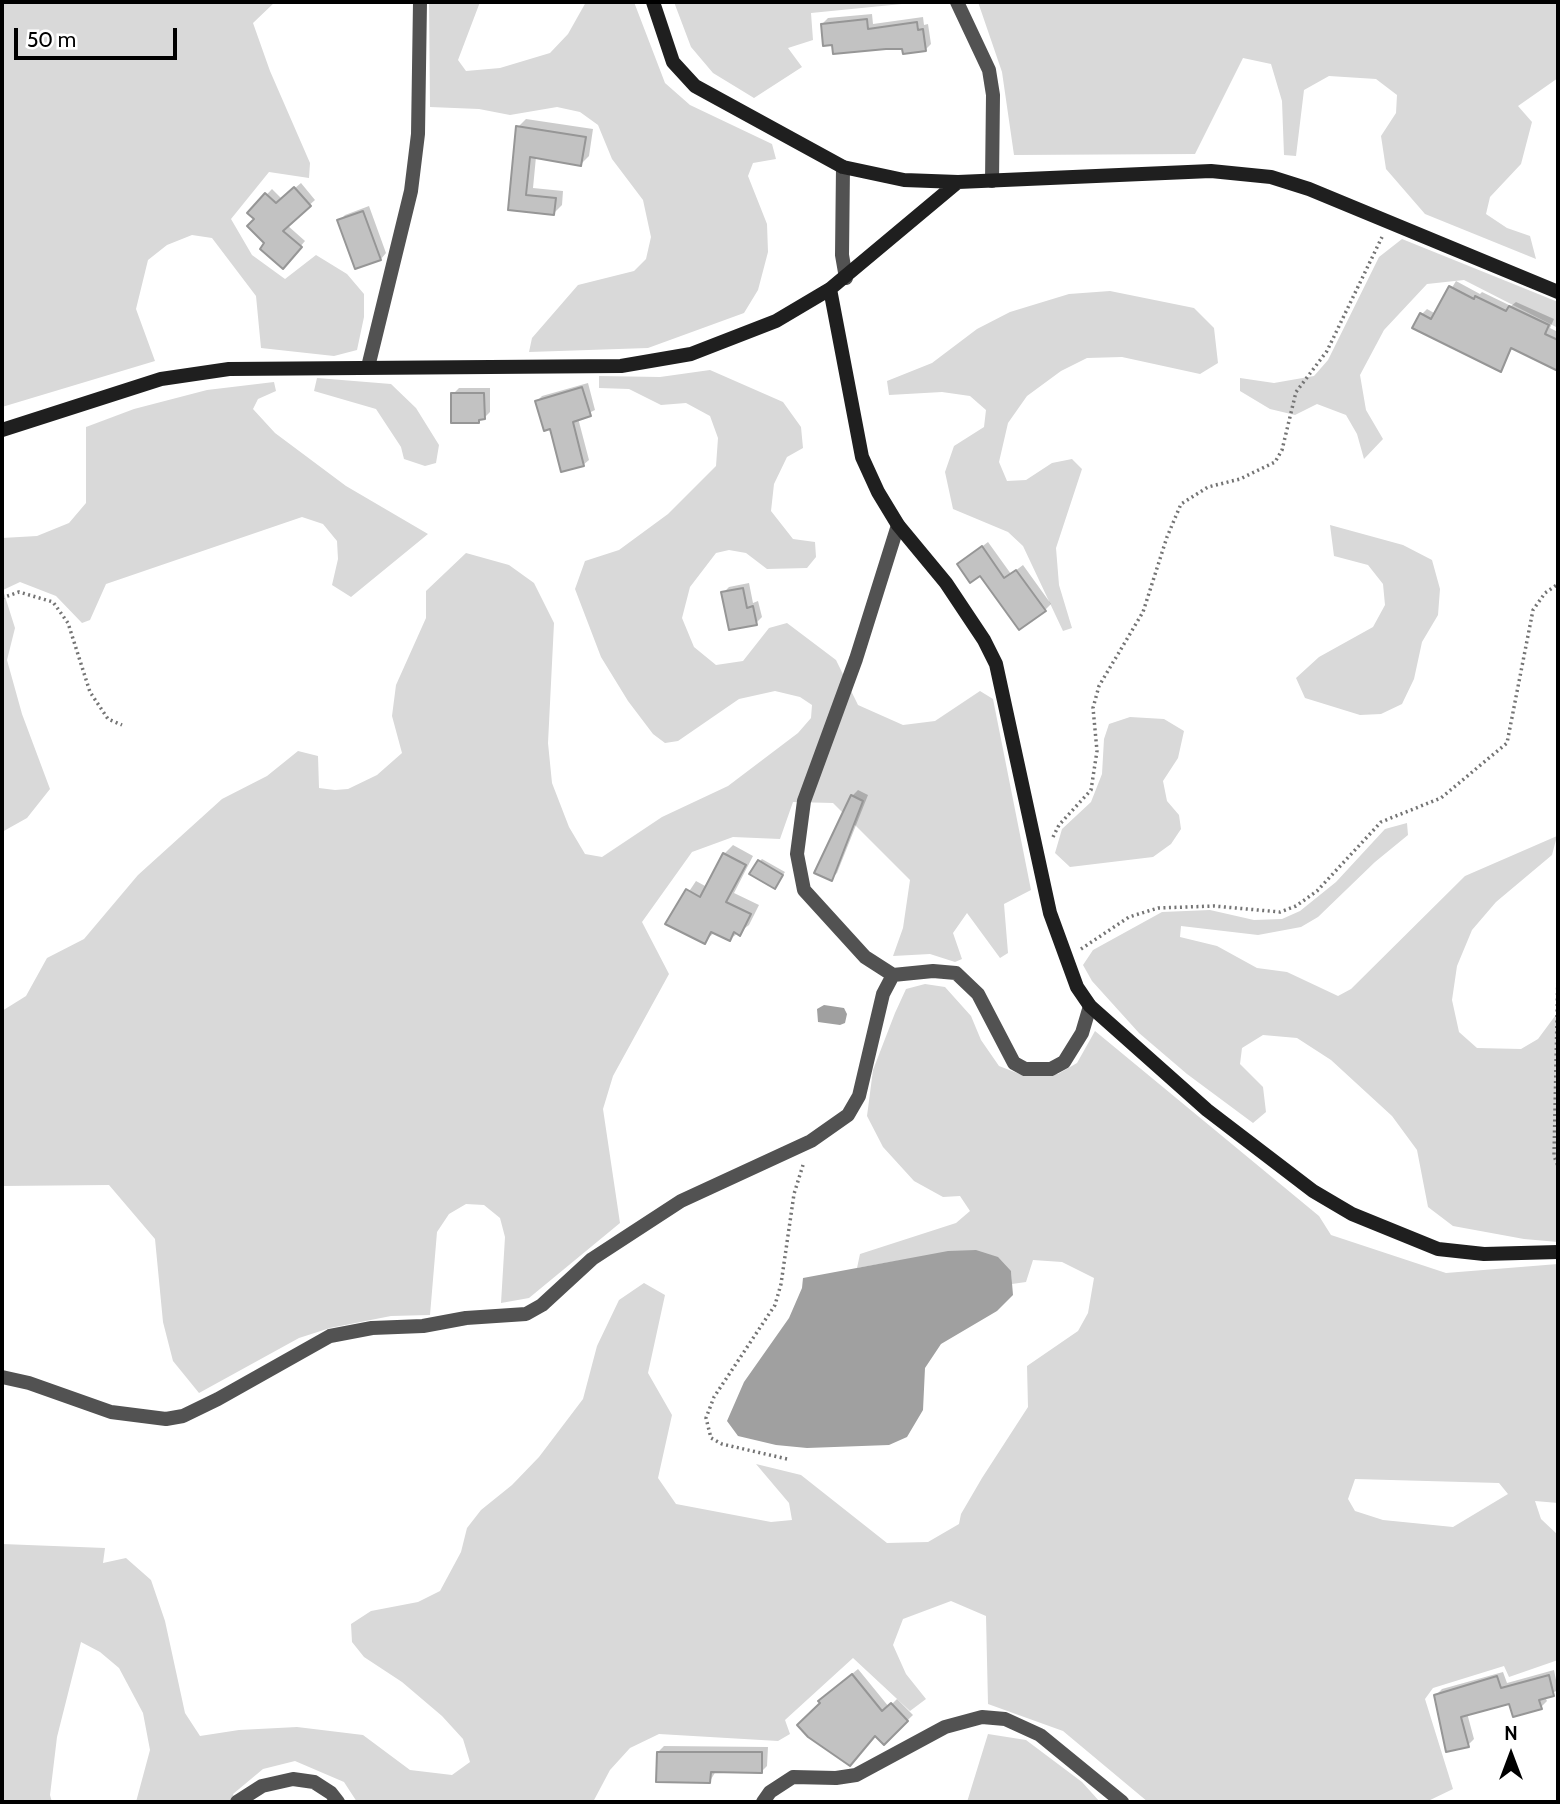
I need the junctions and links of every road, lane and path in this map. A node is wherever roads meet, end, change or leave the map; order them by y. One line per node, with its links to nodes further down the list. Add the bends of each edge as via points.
1 (419, 2): 11 (street, via 418,134 411,191)
2 (653, 2): 4 (street, via 673,62 695,86)
3 (957, 2): 5 (street, via 989,70)
4 (843, 167): 6 (street, via 904,180); 8 (street)
5 (992, 181): 6 (street); 7 (street, via 1244,173 1309,189)
6 (958, 182): 8 (street)
7 (1389, 222): 10 (street); 17 (path, via 1326,351 1296,392 1275,462 1240,480 1209,487 1181,504 1143,612 1100,686 1093,708 1097,751 1091,790 1059,825)
8 (846, 278): 9 (street)
9 (830, 289): 11 (street, via 745,335 660,362 525,368); 13 (street, via 862,457)
10 (1558, 292)
11 (368, 366): 12 (street, via 194,373 161,379)
12 (2, 430)
13 (898, 525): 17 (street, via 946,583 996,664); 20 (street, via 856,659 804,800 797,855 804,890 865,957)
14 (1558, 584): 18 (path, via 1533,610 1507,743 1441,798 1381,822 1317,891 1296,906 1280,912 1214,906 1158,908 1129,917)
15 (2, 598): 16 (path, via 19,592 53,602 68,623 90,692 108,719)
16 (122, 725)
17 (1039, 860): 18 (street)
18 (1065, 960): 21 (street)
19 (1558, 971): 23 (path, via 1554,1156)
20 (893, 975): 21 (street, via 956,974 978,994 1014,1063 1025,1069 1051,1069 1064,1062 1082,1033); 22 (street, via 880,1005 859,1096 848,1115)
21 (1090, 1006): 24 (street, via 1207,1110 1313,1191 1352,1214 1438,1249 1484,1254)
22 (811, 1141): 25 (street, via 681,1201 592,1259 526,1314 330,1336 183,1416 166,1419 110,1412); 26 (path, via 794,1194 775,1305 714,1397 706,1418 711,1438 722,1444)
23 (1558, 1166)
24 (1558, 1252)
25 (2, 1377)
26 (787, 1458)
27 (237, 1802): 28 (street, via 262,1786 293,1779 314,1783)
28 (338, 1802)
29 (763, 1802): 30 (street, via 793,1777 856,1774 945,1727 982,1717 1005,1719 1040,1735)
30 (1122, 1802)

